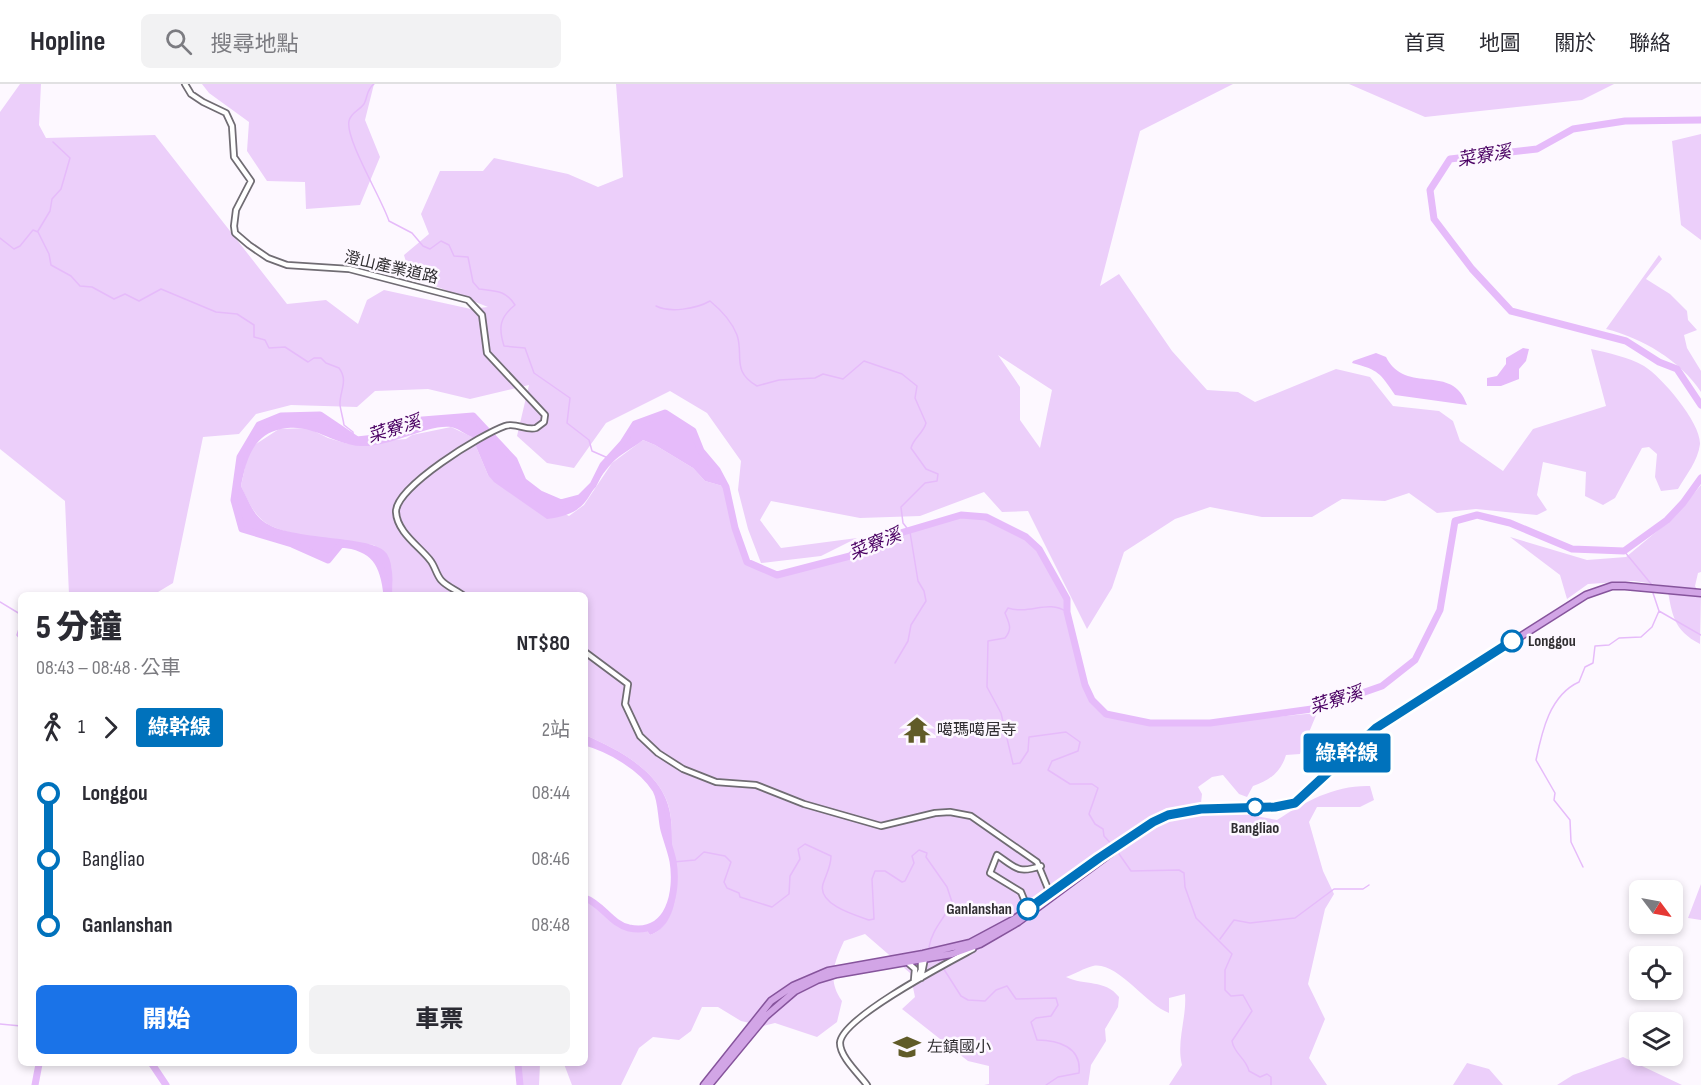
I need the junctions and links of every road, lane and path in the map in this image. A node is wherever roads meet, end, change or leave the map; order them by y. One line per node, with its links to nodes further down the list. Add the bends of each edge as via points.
1 (185, 84): 2 (street, 澄山產業道路, via 191,94 226,113 232,126 234,157 251,181 236,210 235,233 257,252 277,262 306,268 349,269 468,300 482,315 487,353 545,415 544,422 536,428 505,426 467,446 400,500 396,513 400,524 430,559 440,579)
2 (458, 592)
3 (1701, 593): 6 (main road, via 1612,586 1579,599 1376,728 1295,803 1175,813 1153,822)
4 (588, 654): 5 (street, via 628,684 625,700 629,717 647,745 683,769 716,782 756,785 804,804 881,826 935,813 965,814)
5 (1041, 866): 6 (street); 7 (street, via 1025,872 997,855 991,867 994,878 1021,892)
6 (1051, 896): 7 (main road); 8 (main road, via 1008,929)
7 (1028, 909): 8 (main road)
8 (953, 954): 9 (main road); 12 (street)
9 (923, 957): 10 (main road); 11 (main road); 12 (street); 13 (street)
10 (907, 962): 11 (main road); 13 (street, via 916,971)
11 (857, 968): 14 (main road, via 815,976 782,992 762,1011); 15 (main road, via 817,980 780,1001)
12 (921, 978): 13 (street)
13 (914, 983): 16 (street, via 853,1021 843,1034 842,1051)
14 (704, 1085)
15 (709, 1085)
16 (867, 1085)

